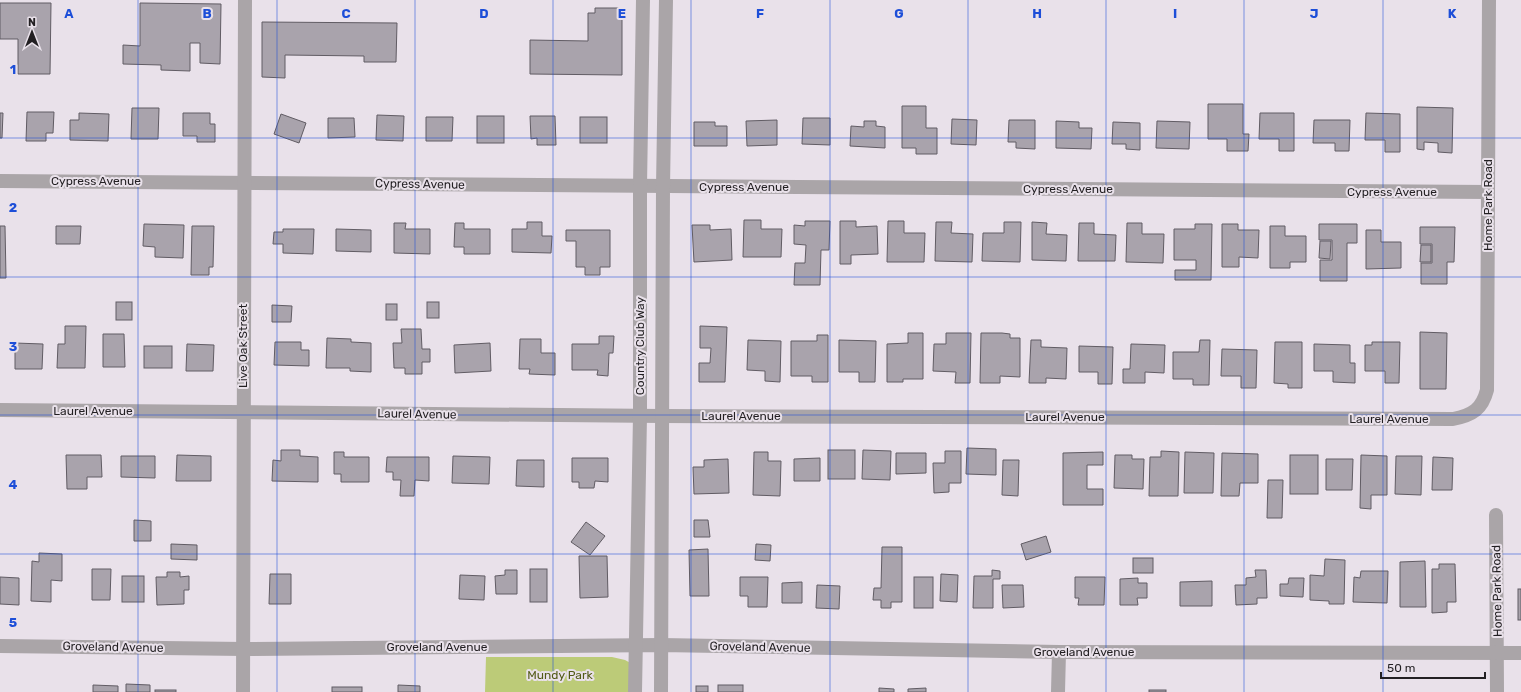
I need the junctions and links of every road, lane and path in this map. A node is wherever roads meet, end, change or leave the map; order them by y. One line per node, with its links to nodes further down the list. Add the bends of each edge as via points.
1 (245, 0): 6 (street, Live Oak Street)
2 (643, 0): 7 (street, Country Club Way)
3 (666, 0): 8 (street, Country Club Way)
4 (1489, 0): 9 (street, Home Park Road)
5 (0, 181): 6 (street, Cypress Avenue)
6 (245, 182): 7 (street, Cypress Avenue); 12 (street, Live Oak Street)
7 (640, 186): 8 (street, Cypress Avenue); 13 (street, Country Club Way)
8 (663, 187): 9 (street, Cypress Avenue); 14 (street, Country Club Way)
9 (1488, 192): 10 (street, Home Park Road, via 1487,390 1484,401)
10 (1478, 408): 14 (street, Laurel Avenue, via 1466,416 1453,419)
11 (0, 410): 12 (street, Laurel Avenue)
12 (243, 412): 13 (street, Laurel Avenue); 19 (street, Live Oak Street)
13 (640, 416): 14 (street, Laurel Avenue); 17 (street, Country Club Way)
14 (661, 416): 18 (street, Country Club Way)
15 (1496, 515): 21 (street, Home Park Road)
16 (0, 646): 19 (street, Groveland Avenue)
17 (636, 646): 18 (street, Groveland Avenue); 19 (street, Groveland Avenue); 24 (street, Country Club Way)
18 (661, 646): 20 (street, Groveland Avenue); 25 (street, Country Club Way)
19 (244, 649): 23 (street, Live Oak Street)
20 (1059, 652): 21 (street, Groveland Avenue); 26 (street)
21 (1497, 653): 22 (street, Groveland Avenue); 27 (street, Home Park Road)
22 (1521, 653)
23 (243, 692)
24 (635, 692)
25 (660, 692)
26 (1058, 692)
27 (1497, 692)

